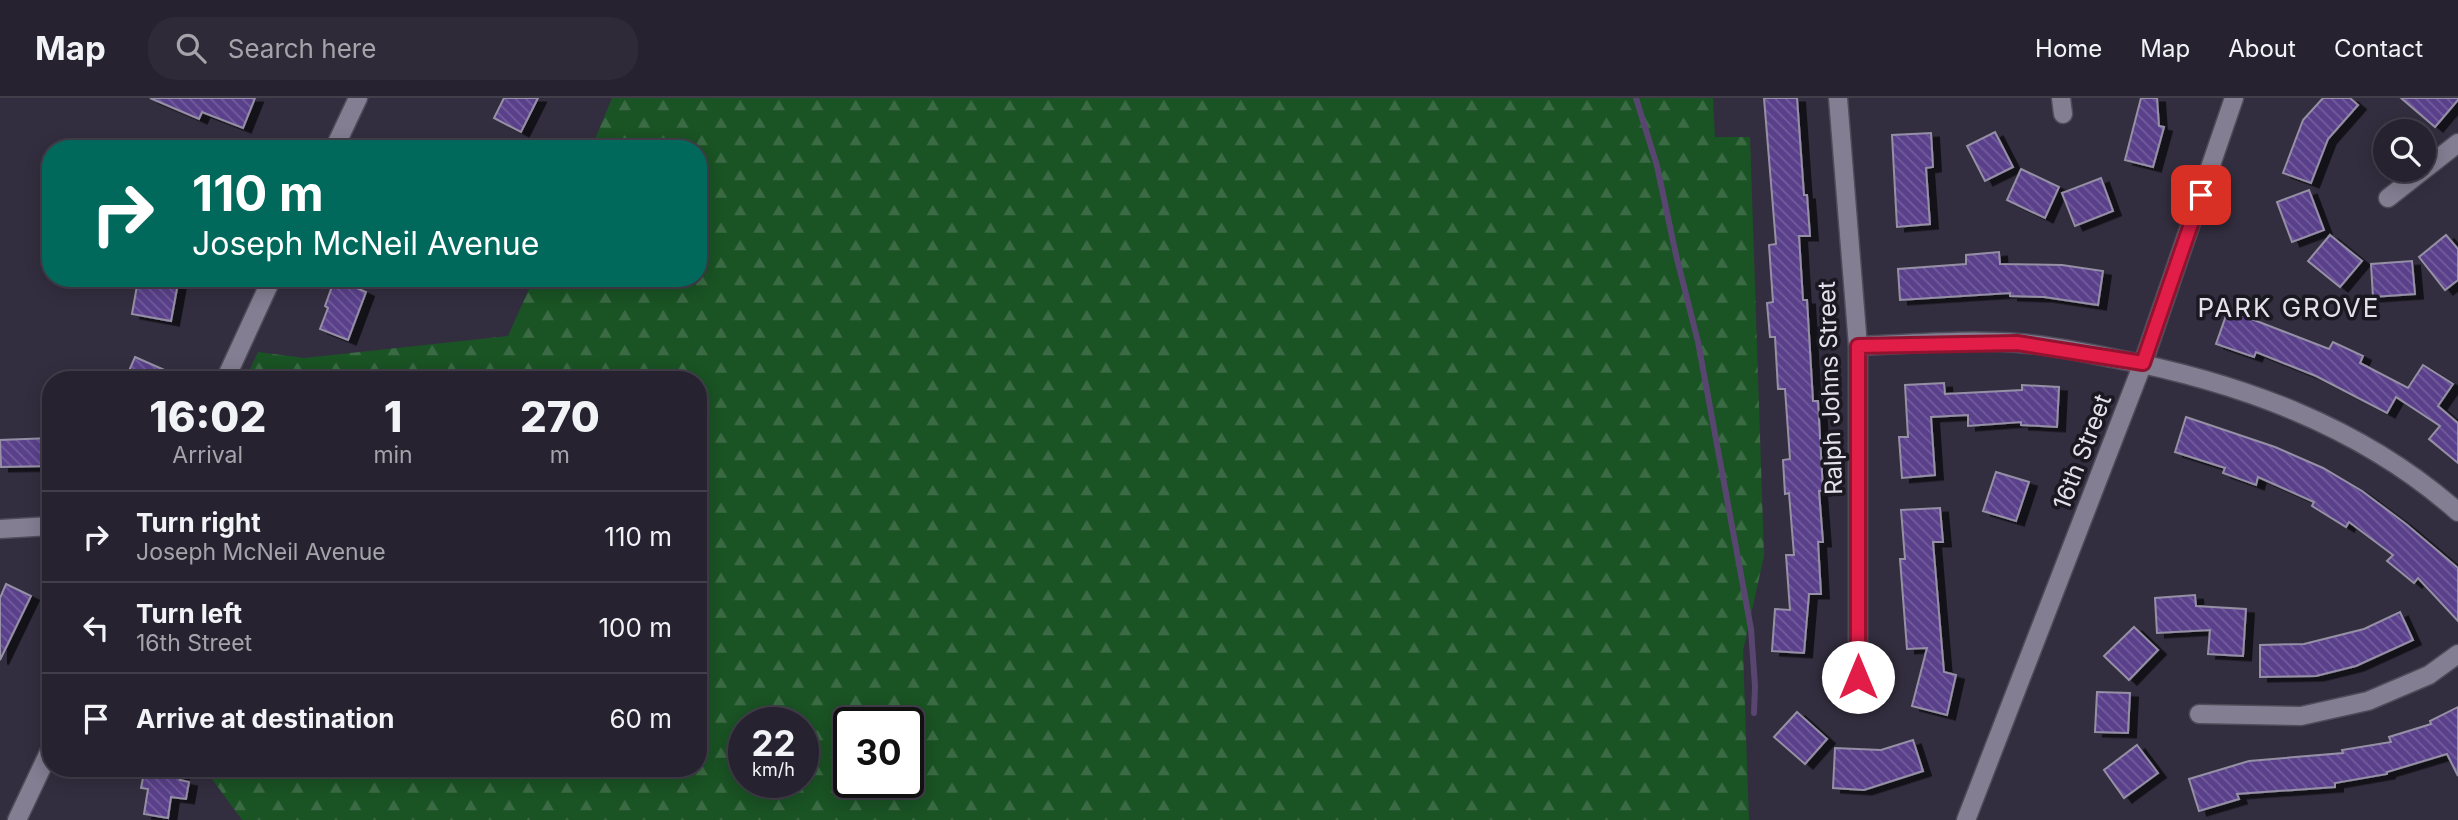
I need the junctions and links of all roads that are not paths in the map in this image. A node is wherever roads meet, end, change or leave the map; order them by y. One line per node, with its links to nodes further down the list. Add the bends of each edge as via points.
1 (358, 98): 4 (street)
2 (1838, 98): 8 (street, Ralph Johns Street)
3 (2234, 98): 9 (street, 16th Street)
4 (338, 140)
5 (2458, 143): 6 (street)
6 (2388, 198)
7 (268, 287): 10 (street)
8 (1858, 346): 9 (street, via 2017,343); 15 (street, Ralph Johns Street)
9 (2143, 363): 11 (street, via 2310,415 2381,453); 19 (street, 16th Street)
10 (229, 371)
11 (2458, 512)
12 (42, 527): 13 (street)
13 (0, 529)
14 (2458, 654): 16 (street, via 2429,675 2368,701 2301,716)
15 (1858, 677)
16 (2199, 714)
17 (42, 767): 18 (street)
18 (17, 820)
19 (1966, 820)

